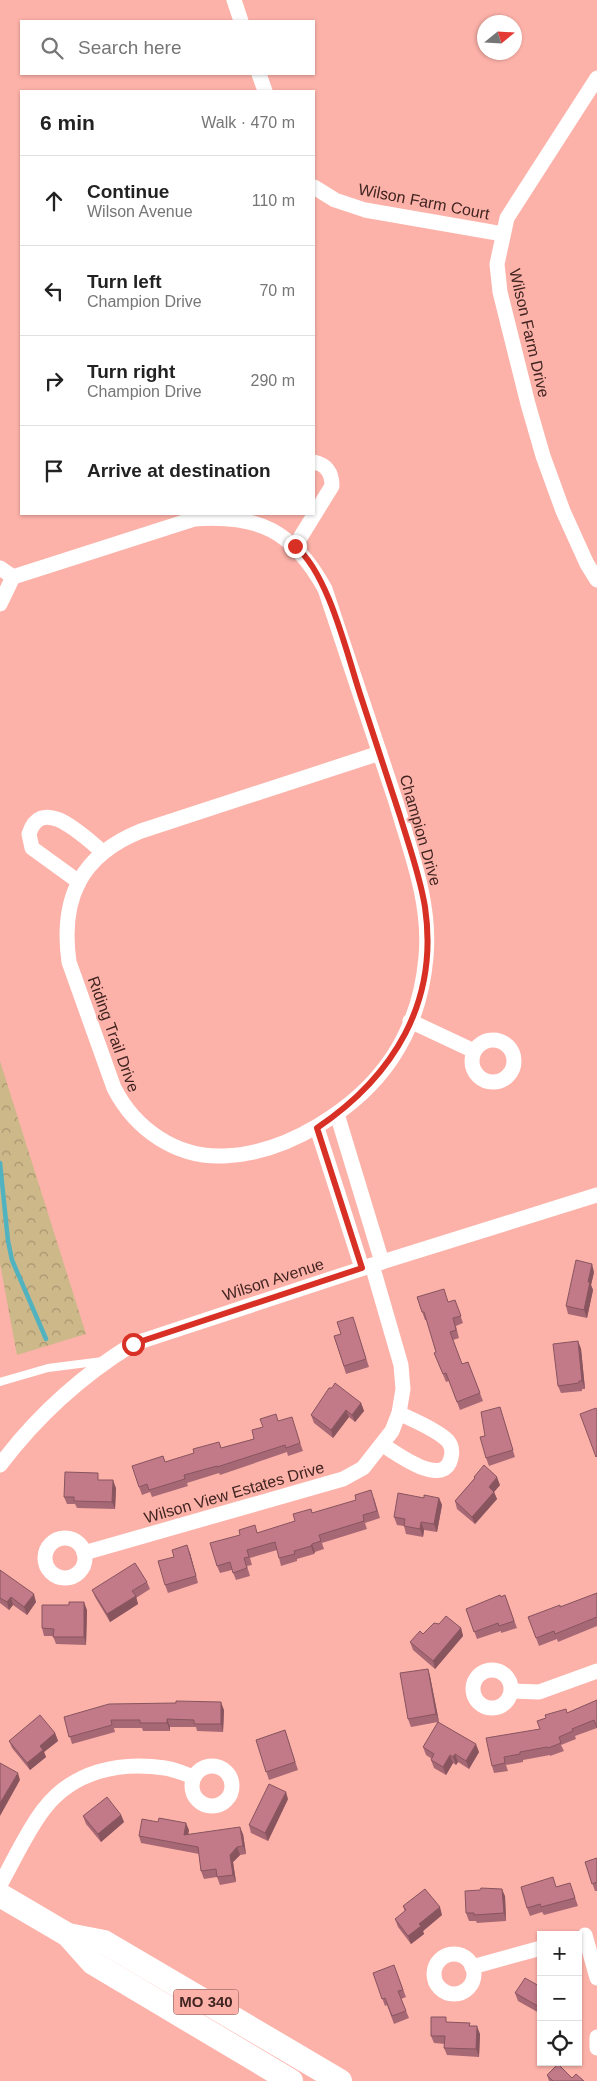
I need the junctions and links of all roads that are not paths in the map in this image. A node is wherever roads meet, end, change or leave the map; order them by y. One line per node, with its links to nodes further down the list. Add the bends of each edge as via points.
1 (234, 0): 2 (street)
2 (241, 20)
3 (259, 75): 5 (street)
4 (597, 78): 7 (street, Wilson Farm Drive, via 507,218)
5 (265, 90)
6 (315, 188): 7 (street, Wilson Farm Court, via 335,200 365,210)
7 (503, 234): 15 (street, Wilson Farm Drive, via 497,264 500,292 528,404 563,511)
8 (315, 462): 9 (street, via 330,472 332,486)
9 (315, 514)
10 (314, 515): 12 (street)
11 (264, 519): 12 (street, Champion Drive); 14 (street, Champion Drive, via 194,519)
12 (295, 546): 17 (street, Champion Drive, via 325,589)
13 (0, 568): 14 (street)
14 (13, 577): 16 (street)
15 (597, 580)
16 (0, 604)
17 (380, 753): 18 (street, Riding Trail Drive, via 141,831); 20 (street, Champion Drive, via 420,881 426,915 424,978 420,999)
18 (103, 852): 19 (street, Riding Trail Drive, via 83,872); 19 (street, via 57,818 43,817 36,822 29,834 32,848)
19 (79, 882): 23 (street, Riding Trail Drive, via 68,920 66,942 69,962 114,1088 123,1106 139,1123 178,1148 224,1156 271,1146)
20 (410, 1021): 21 (street); 22 (street, Champion Drive, via 391,1058)
21 (474, 1051)
22 (337, 1114): 23 (street, Champion Drive); 25 (street)
23 (317, 1128): 25 (street)
24 (597, 1195): 25 (street, Wilson Avenue)
25 (372, 1265): 26 (street, Wilson Avenue, via 133,1344); 28 (street, Wilson View Estates Drive, via 401,1365 403,1389)
26 (106, 1360): 27 (lane, via 48,1368); 30 (street, Wilson Avenue, via 61,1396)
27 (0, 1382)
28 (399, 1413): 29 (street, Wilson View Estates Drive); 29 (street, via 445,1438 452,1449 450,1462 434,1471)
29 (383, 1445): 31 (street, Wilson View Estates Drive, via 363,1468 343,1480)
30 (0, 1465)
31 (84, 1552)
32 (597, 1671): 33 (street, via 539,1692)
33 (512, 1691)
34 (194, 1777): 35 (street, via 166,1768 136,1765 93,1772 76,1780 44,1809)
35 (0, 1885)
36 (0, 1896): 38 (main road, MO 340)
37 (587, 1934): 41 (street)
38 (68, 1935): 44 (main road, MO 340, via 93,1963); 45 (main road, MO 340, via 104,1942)
39 (537, 1949): 40 (street)
40 (472, 1967)
41 (597, 1978)
42 (597, 2037): 43 (street)
43 (597, 2048)
44 (292, 2081)
45 (340, 2081)

